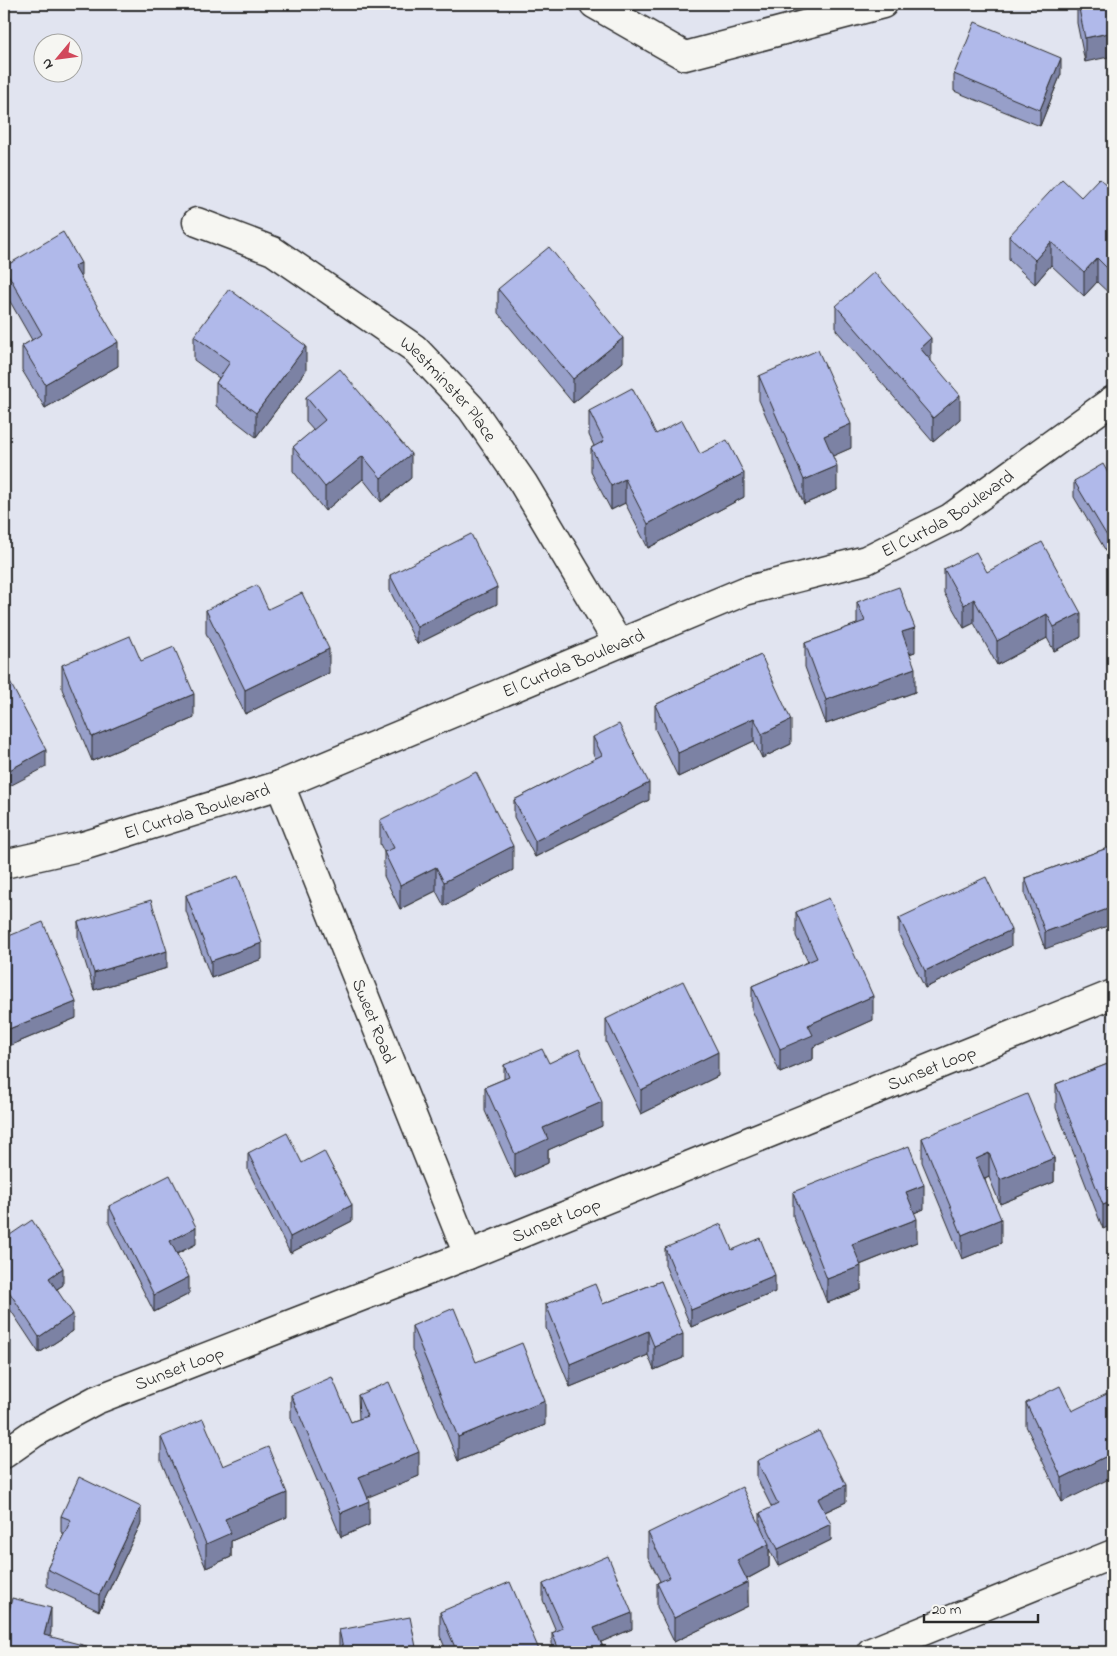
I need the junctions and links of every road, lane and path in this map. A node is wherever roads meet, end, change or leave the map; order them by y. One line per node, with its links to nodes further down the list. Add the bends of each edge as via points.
1 (594, 4): 2 (street, via 686,56)
2 (883, 4)
3 (197, 222): 5 (street, Westminster Place, via 273,251 414,348 472,408 524,483)
4 (1113, 400): 5 (street, El Curtola Boulevard, via 950,518 866,560 745,591)
5 (618, 643): 6 (street, El Curtola Boulevard)
6 (280, 785): 7 (street, El Curtola Boulevard, via 83,846); 9 (street, Sweet Road)
7 (4, 864)
8 (1113, 994): 9 (street, Sunset Loop)
9 (468, 1255): 10 (street, Sunset Loop, via 96,1400 34,1433)
10 (4, 1454)
11 (1113, 1554): 12 (street)
12 (871, 1652)

